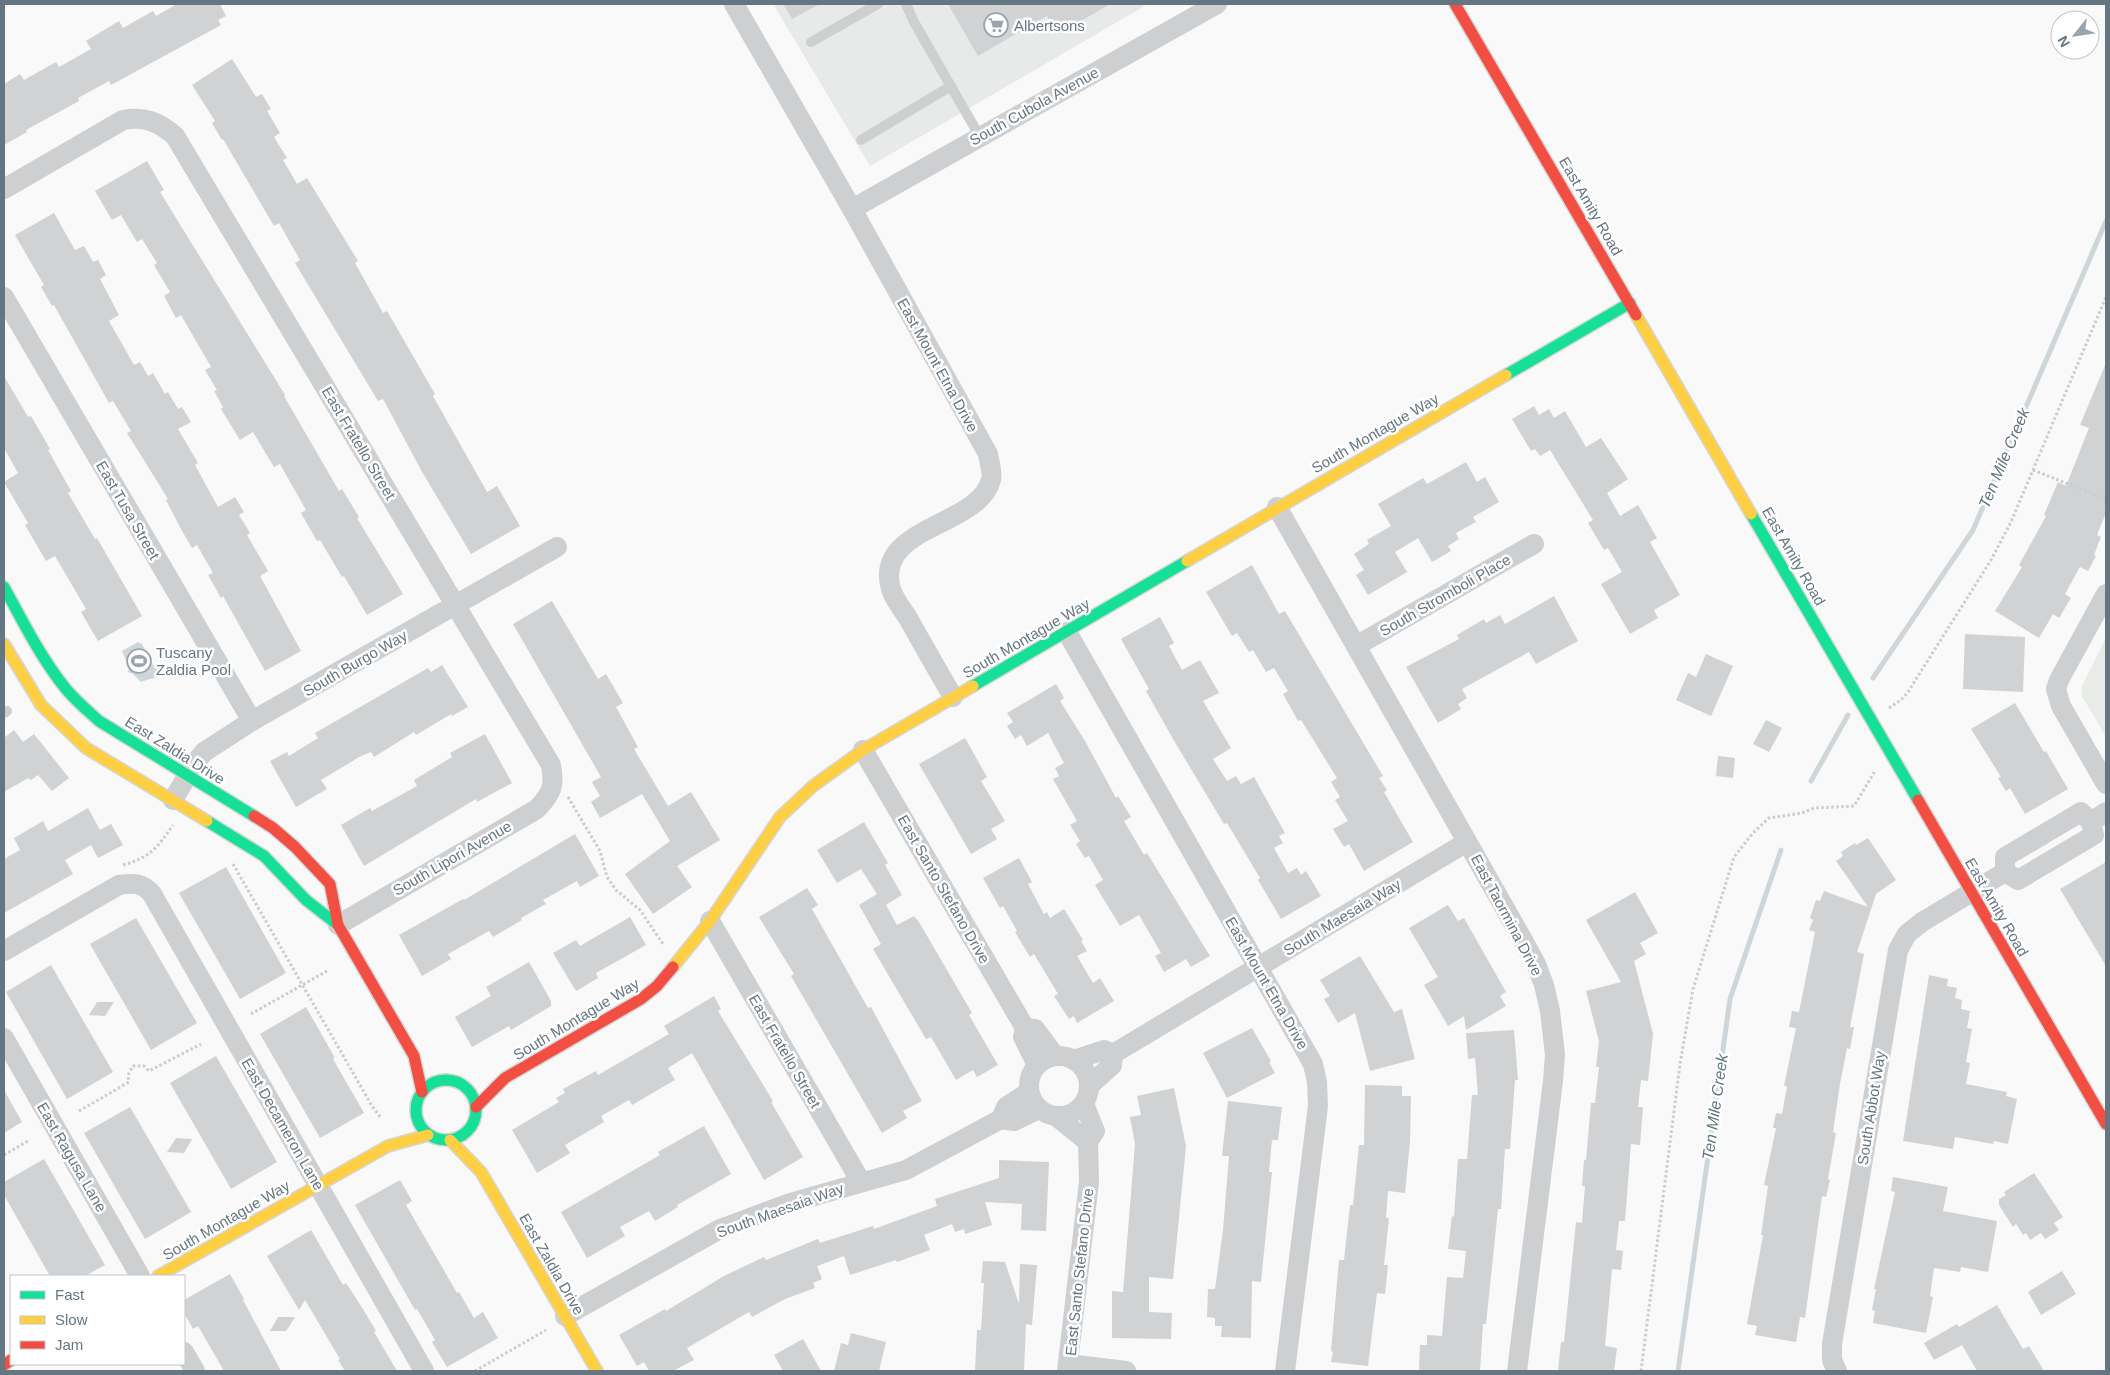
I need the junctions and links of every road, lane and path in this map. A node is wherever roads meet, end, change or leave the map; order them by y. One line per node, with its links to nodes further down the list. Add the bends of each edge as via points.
1 (734, 4): 11 (street, East Mount Etna Drive)
2 (878, 4): 6 (lane)
3 (906, 4): 7 (lane)
4 (1217, 4): 8 (street, South Cubola Avenue)
5 (1459, 5): 14 (street, East Amity Road)
6 (811, 42)
7 (951, 86): 8 (lane); 9 (lane)
8 (980, 137): 11 (street, South Cubola Avenue)
9 (862, 140)
10 (4, 189): 22 (street, East Fratello Street, via 123,120 148,119 161,124 175,136)
11 (852, 209): 26 (street, East Mount Etna Drive, via 988,454 991,467 992,480 975,503 909,541 896,552 888,568 891,590)
12 (2106, 297): 15 (path)
13 (4, 298): 28 (street, East Tusa Street)
14 (1630, 303): 17 (street, South Montague Way); 27 (street, East Amity Road)
15 (2033, 470): 16 (path); 27 (path, via 2011,522 1990,560 1908,692 1902,700)
16 (2106, 499)
17 (1277, 507): 23 (street, South Montague Way); 25 (street, East Taormina Drive)
18 (1534, 544): 25 (street, South Stromboli Place)
19 (557, 547): 22 (street, South Burgo Way)
20 (4, 587): 31 (street, East Zaldia Drive, via 50,667 82,705 100,721)
21 (2106, 594): 33 (street, via 2056,689 2061,706)
22 (456, 606): 28 (street, South Burgo Way); 32 (street, East Fratello Street, via 551,765)
23 (1067, 632): 26 (street, South Montague Way); 45 (street, East Mount Etna Drive)
24 (4, 644): 34 (street, East Zaldia Drive, via 41,706 64,728 86,748)
25 (1356, 646): 37 (street, East Taormina Drive)
26 (953, 698): 29 (street, South Montague Way)
27 (1872, 720): 30 (street, East Amity Road)
28 (252, 722): 31 (street, South Burgo Way, via 204,752)
29 (863, 750): 41 (street, South Montague Way, via 813,786 780,817); 53 (street, East Santo Stefano Drive, via 1025,1028 1035,1029)
30 (1889, 750): 40 (street, East Amity Road); 91 (path, via 1854,806 1814,808 1769,818 1752,833 1734,857 1693,989 1681,1054)
31 (187, 775): 34 (street, South Burgo Way); 42 (street, East Zaldia Drive, via 273,828 295,847 330,884)
32 (554, 781): 42 (street, South Lipori Avenue, via 549,796 538,809); 43 (path, via 573,803 596,843 607,877 616,890 640,910)
33 (2106, 784)
34 (173, 800): 42 (street, East Zaldia Drive, via 264,856 306,900)
35 (2098, 817): 40 (street, South Abbot Way, via 2081,812 2005,857 2005,872)
36 (175, 822): 39 (path, via 150,855)
37 (1467, 842): 45 (street, South Maesaia Way); 90 (street, East Taormina Drive, via 1536,964 1544,985 1553,1032 1553,1081)
38 (231, 861): 47 (path)
39 (120, 865)
40 (1971, 892): 66 (street, East Amity Road); 82 (street, South Abbot Way, via 1922,922 1907,934 1898,950 1832,1344)
41 (710, 921): 55 (street, South Montague Way, via 657,986 641,999); 75 (street, East Fratello Street)
42 (338, 924): 52 (street, East Zaldia Drive)
43 (664, 947)
44 (4, 951): 76 (street, East Decameron Lane, via 119,885 136,883 146,887)
45 (1258, 967): 51 (street, South Maesaia Way); 89 (street, East Mount Etna Drive, via 1313,1064 1317,1082 1318,1106)
46 (327, 971): 47 (path)
47 (302, 985): 48 (path); 65 (path)
48 (251, 1014)
49 (4, 1038): 77 (street, East Ragusa Lane)
50 (200, 1044): 63 (path, via 149,1071 144,1066 133,1066 128,1075 129,1082)
51 (1113, 1054): 54 (street, South Maesaia Way, via 1104,1050); 57 (street, South Maesaia Way, via 1112,1065)
52 (414, 1056): 56 (street, East Zaldia Drive); 59 (street, East Zaldia Drive)
53 (1046, 1060): 54 (street, via 1065,1056); 61 (street, via 1031,1073)
54 (1074, 1060): 57 (street, via 1088,1075)
55 (505, 1078): 58 (street, South Montague Way); 62 (street, South Montague Way)
56 (442, 1081): 58 (street); 59 (street, via 430,1084)
57 (1090, 1085): 60 (street)
58 (465, 1087): 62 (street)
59 (422, 1092): 64 (street)
60 (1084, 1104): 61 (street, via 1072,1114); 71 (street, East Santo Stefano Drive, via 1095,1131)
61 (1042, 1106): 71 (street); 75 (street, South Maesaia Way, via 1006,1107 1001,1119 919,1165)
62 (476, 1107): 67 (street, via 475,1119)
63 (79, 1110)
64 (416, 1115): 68 (street); 72 (street, South Montague Way)
65 (381, 1118)
66 (2106, 1124)
67 (469, 1129): 69 (street); 74 (street, East Zaldia Drive)
68 (428, 1134): 69 (street, via 438,1140); 72 (street, South Montague Way)
69 (450, 1140): 74 (street, East Zaldia Drive)
70 (28, 1141): 73 (path)
71 (1088, 1142): 83 (street, East Santo Stefano Drive, via 1089,1182)
72 (388, 1146): 76 (street, South Montague Way)
73 (4, 1155)
74 (481, 1172): 79 (street, East Zaldia Drive)
75 (861, 1182): 79 (street, South Maesaia Way, via 790,1203 720,1229)
76 (318, 1185): 78 (street, South Montague Way); 85 (street, East Decameron Lane)
77 (139, 1275)
78 (160, 1275)
79 (565, 1316): 87 (street, East Zaldia Drive)
80 (546, 1330): 86 (path)
81 (185, 1354): 84 (street)
82 (1834, 1365)
83 (1068, 1367): 88 (street)
84 (195, 1371)
85 (424, 1371)
86 (474, 1371)
87 (597, 1371)
88 (1126, 1371)
89 (1285, 1371)
90 (1517, 1371)
91 (1640, 1371)

